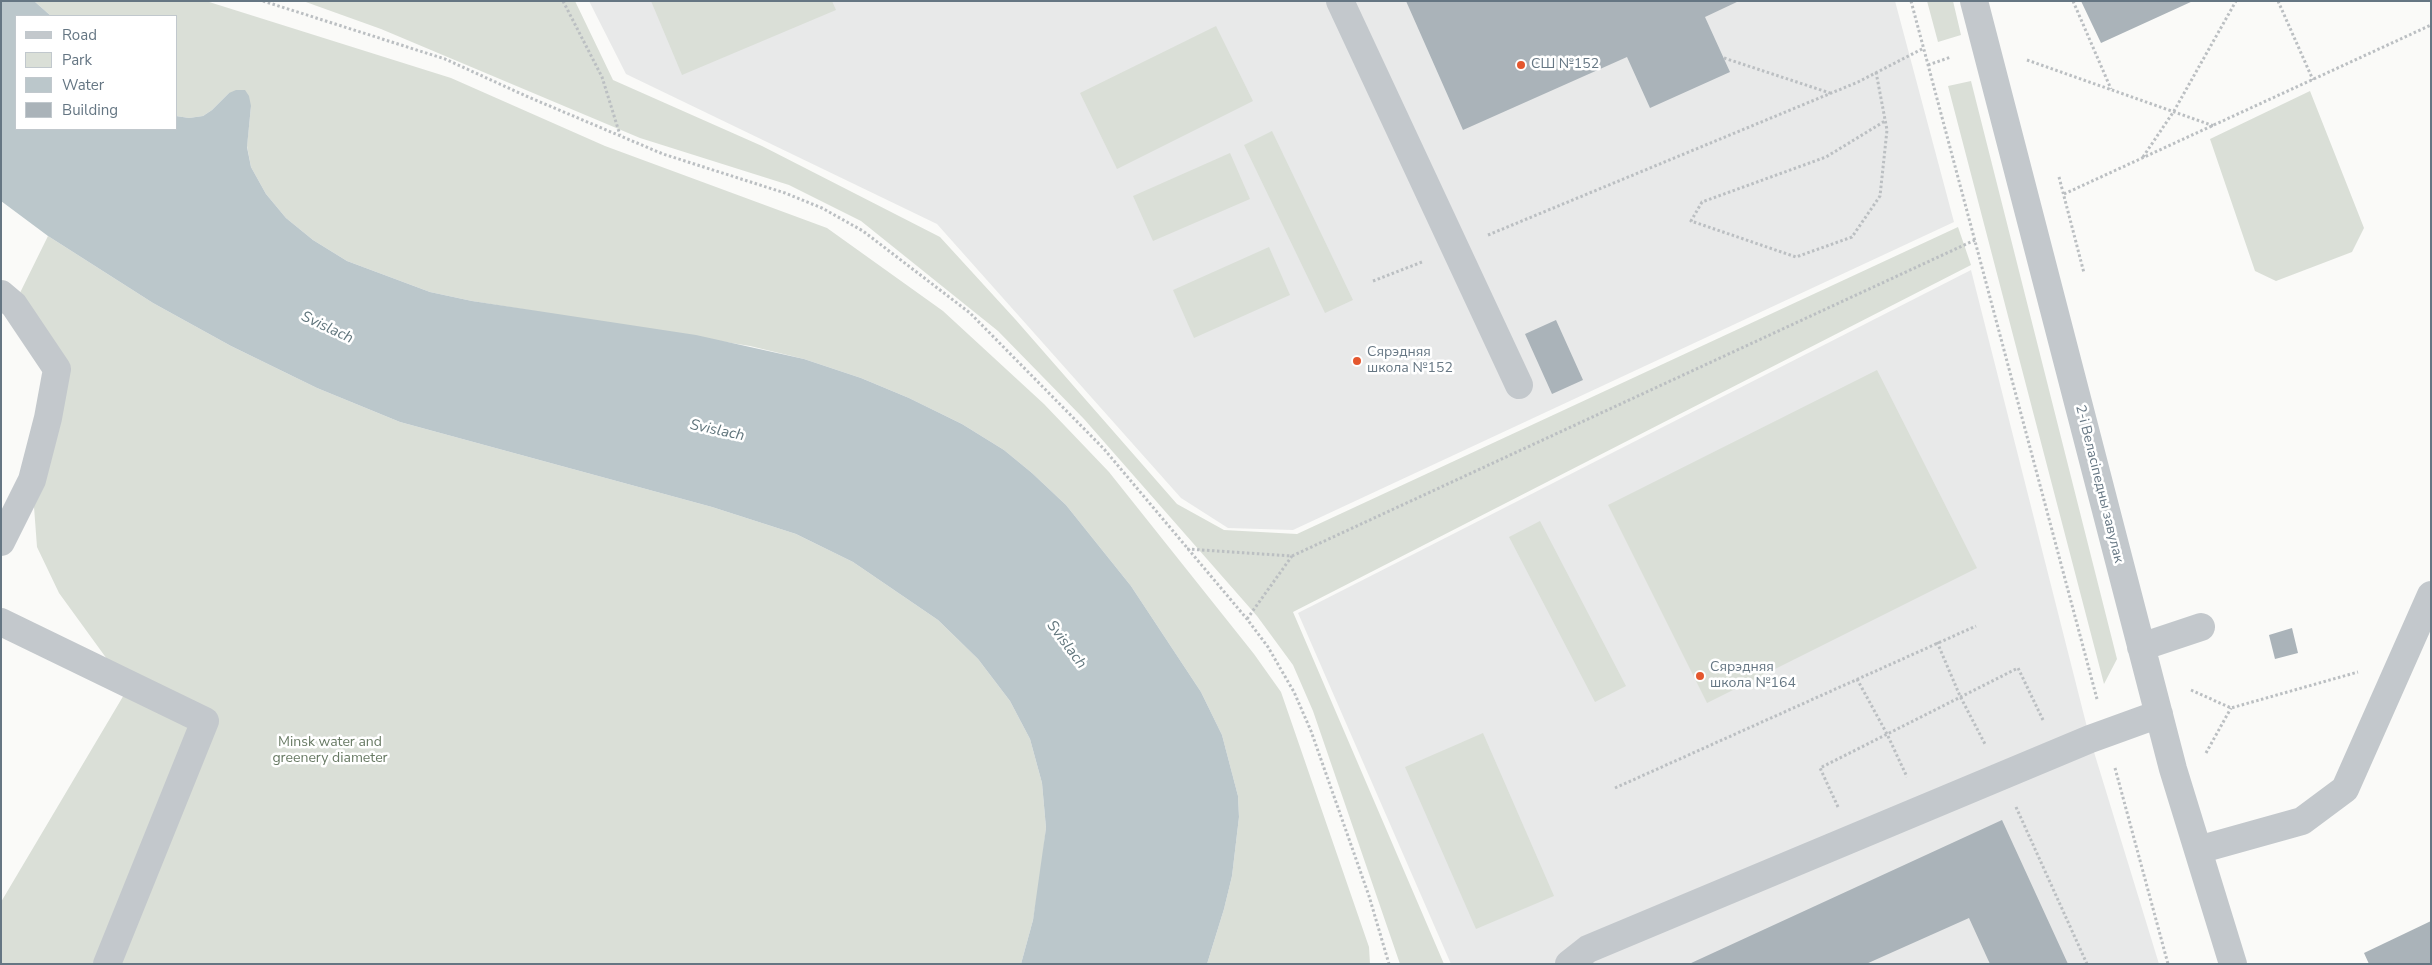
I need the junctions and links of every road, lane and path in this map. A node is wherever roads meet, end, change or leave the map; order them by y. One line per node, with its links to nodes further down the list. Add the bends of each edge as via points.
1 (263, 1): 20 (path, via 445,59)
2 (563, 1): 20 (path, via 602,77)
3 (1340, 1): 24 (street)
4 (1911, 1): 10 (path)
5 (1974, 1): 37 (street, 2-і Веласіпедны завулак)
6 (2073, 1): 15 (path)
7 (2236, 1): 17 (path)
8 (2278, 1): 14 (path)
9 (2431, 25): 14 (path)
10 (1924, 48): 13 (path); 23 (path)
11 (1724, 58): 16 (path)
12 (2024, 59): 15 (path)
13 (1876, 72): 16 (path); 18 (path)
14 (2313, 80): 19 (path)
15 (2111, 89): 17 (path)
16 (1831, 93): 24 (path)
17 (2174, 111): 19 (path); 21 (path)
18 (1885, 120): 18 (path, via 1887,130 1880,196 1852,237 1796,257 1691,221 1702,202 1826,157)
19 (2214, 126): 21 (path)
20 (620, 136): 29 (path, via 663,154 785,193 822,208 870,237 970,313 1104,449)
21 (2142, 159): 22 (path)
22 (2064, 194)
23 (1975, 240): 30 (path); 44 (path)
24 (1456, 248): 25 (path); 27 (street)
25 (1373, 282)
26 (1, 294): 28 (street, via 14,305 57,369 32,480)
27 (1519, 385)
28 (1, 542)
29 (1187, 549): 30 (path); 32 (path)
30 (1292, 556): 32 (path)
31 (2431, 595): 38 (street)
32 (1247, 619): 54 (path, via 1294,692 1307,723 1369,896)
33 (1, 622): 53 (street, via 205,721)
34 (1976, 626): 36 (path)
35 (2201, 627): 37 (street)
36 (1937, 642): 39 (path); 41 (path)
37 (2141, 647): 43 (street, 2-і Веласіпедны завулак)
38 (2402, 660): 42 (path); 52 (street, via 2345,789 2302,821)
39 (1857, 679): 45 (path); 49 (path)
40 (2184, 687): 42 (path)
41 (1960, 696): 45 (path); 46 (path, via 2018,668); 48 (path)
42 (2231, 708): 47 (path)
43 (2159, 714): 44 (street); 52 (street, 2-і Веласіпедны завулак)
44 (2106, 733): 46 (street); 57 (path)
45 (1887, 734): 50 (path); 51 (path, via 1820,768)
46 (2059, 752): 48 (street)
47 (2202, 761)
48 (2002, 776): 50 (street); 56 (path)
49 (1615, 788)
50 (1921, 810): 51 (street)
51 (1853, 838): 55 (street, via 1588,949)
52 (2198, 850): 58 (street, 2-і Веласіпедны завулак)
53 (106, 964)
54 (1389, 964)
55 (1569, 964)
56 (2087, 964)
57 (2168, 964)
58 (2233, 964)

